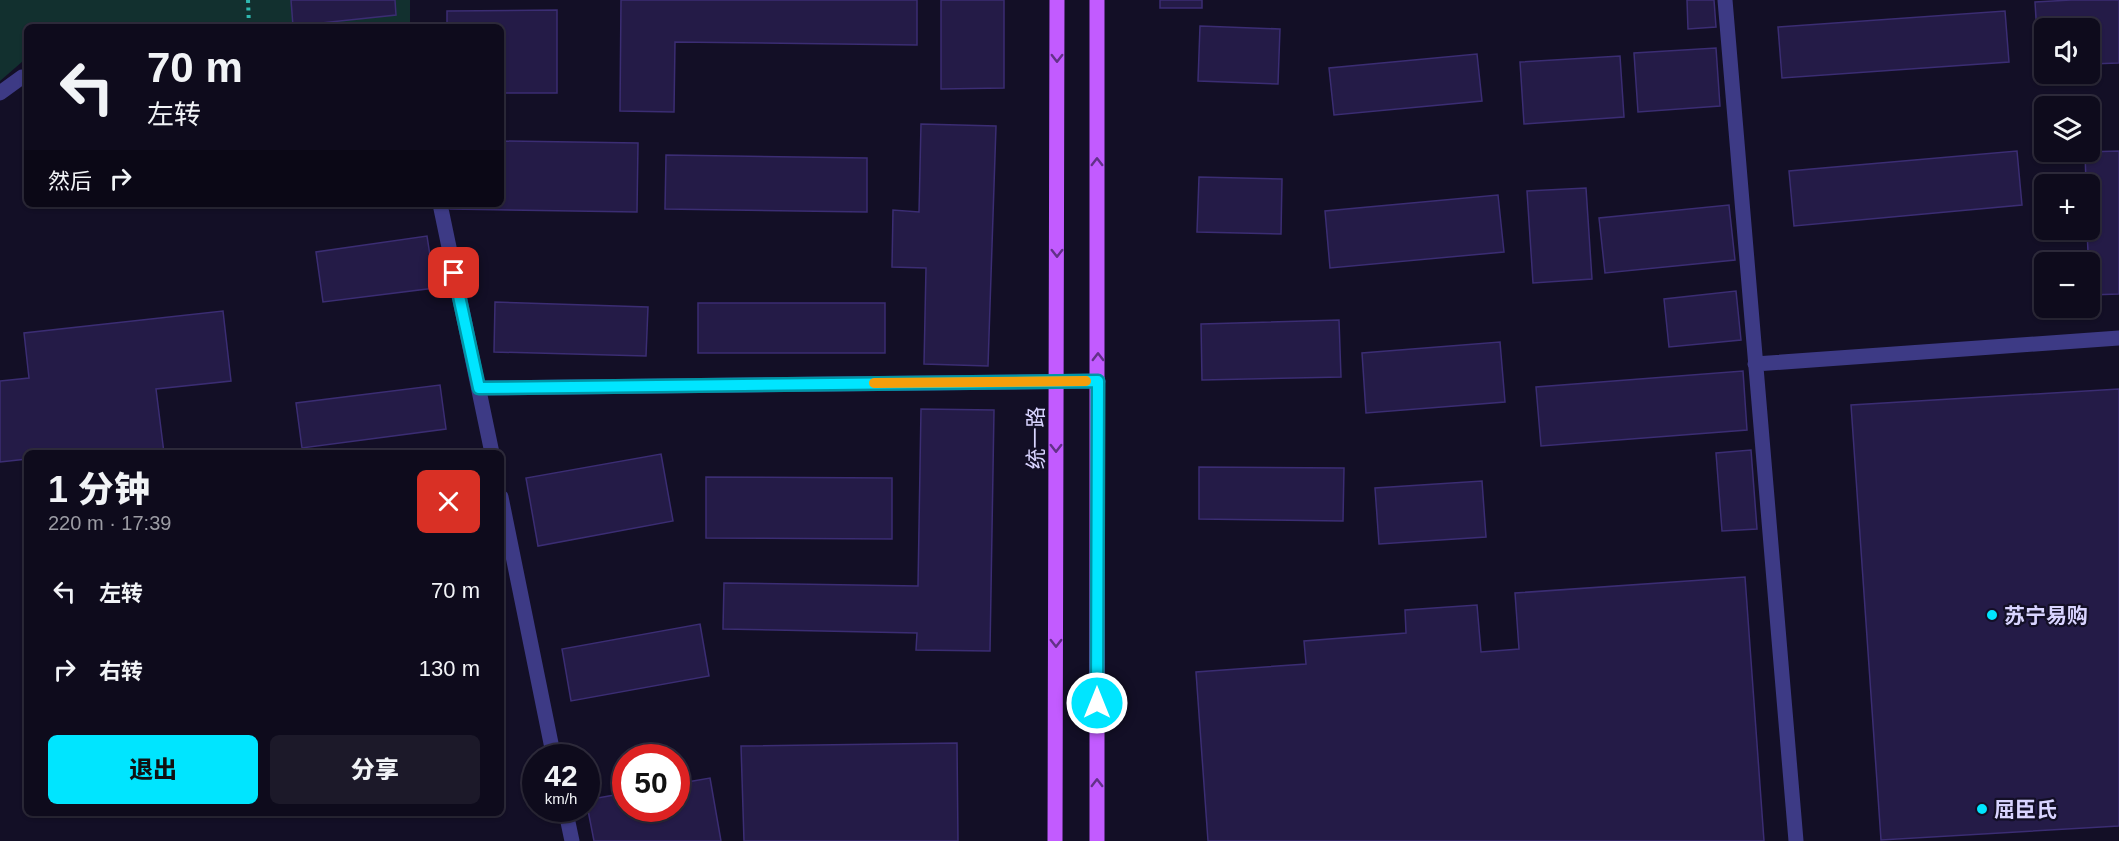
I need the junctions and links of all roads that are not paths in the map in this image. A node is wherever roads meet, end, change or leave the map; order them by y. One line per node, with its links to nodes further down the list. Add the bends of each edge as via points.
1 (1057, 0): 9 (main road, 统一路, one-way to 9)
2 (1097, 0): 10 (main road, one-way to 2)
3 (1725, 0): 8 (street)
4 (24, 77): 5 (street)
5 (0, 93)
6 (441, 207): 11 (street)
7 (2119, 338): 8 (street)
8 (1755, 364): 19 (street)
9 (1057, 381): 10 (street); 11 (street); 17 (main road, 统一路, one-way to 17)
10 (1098, 381): 18 (main road, one-way to 10)
11 (479, 388): 12 (street)
12 (491, 450)
13 (504, 512): 14 (street)
14 (551, 744)
15 (568, 822): 16 (street)
16 (572, 841)
17 (1055, 841)
18 (1097, 841)
19 (1796, 841)

